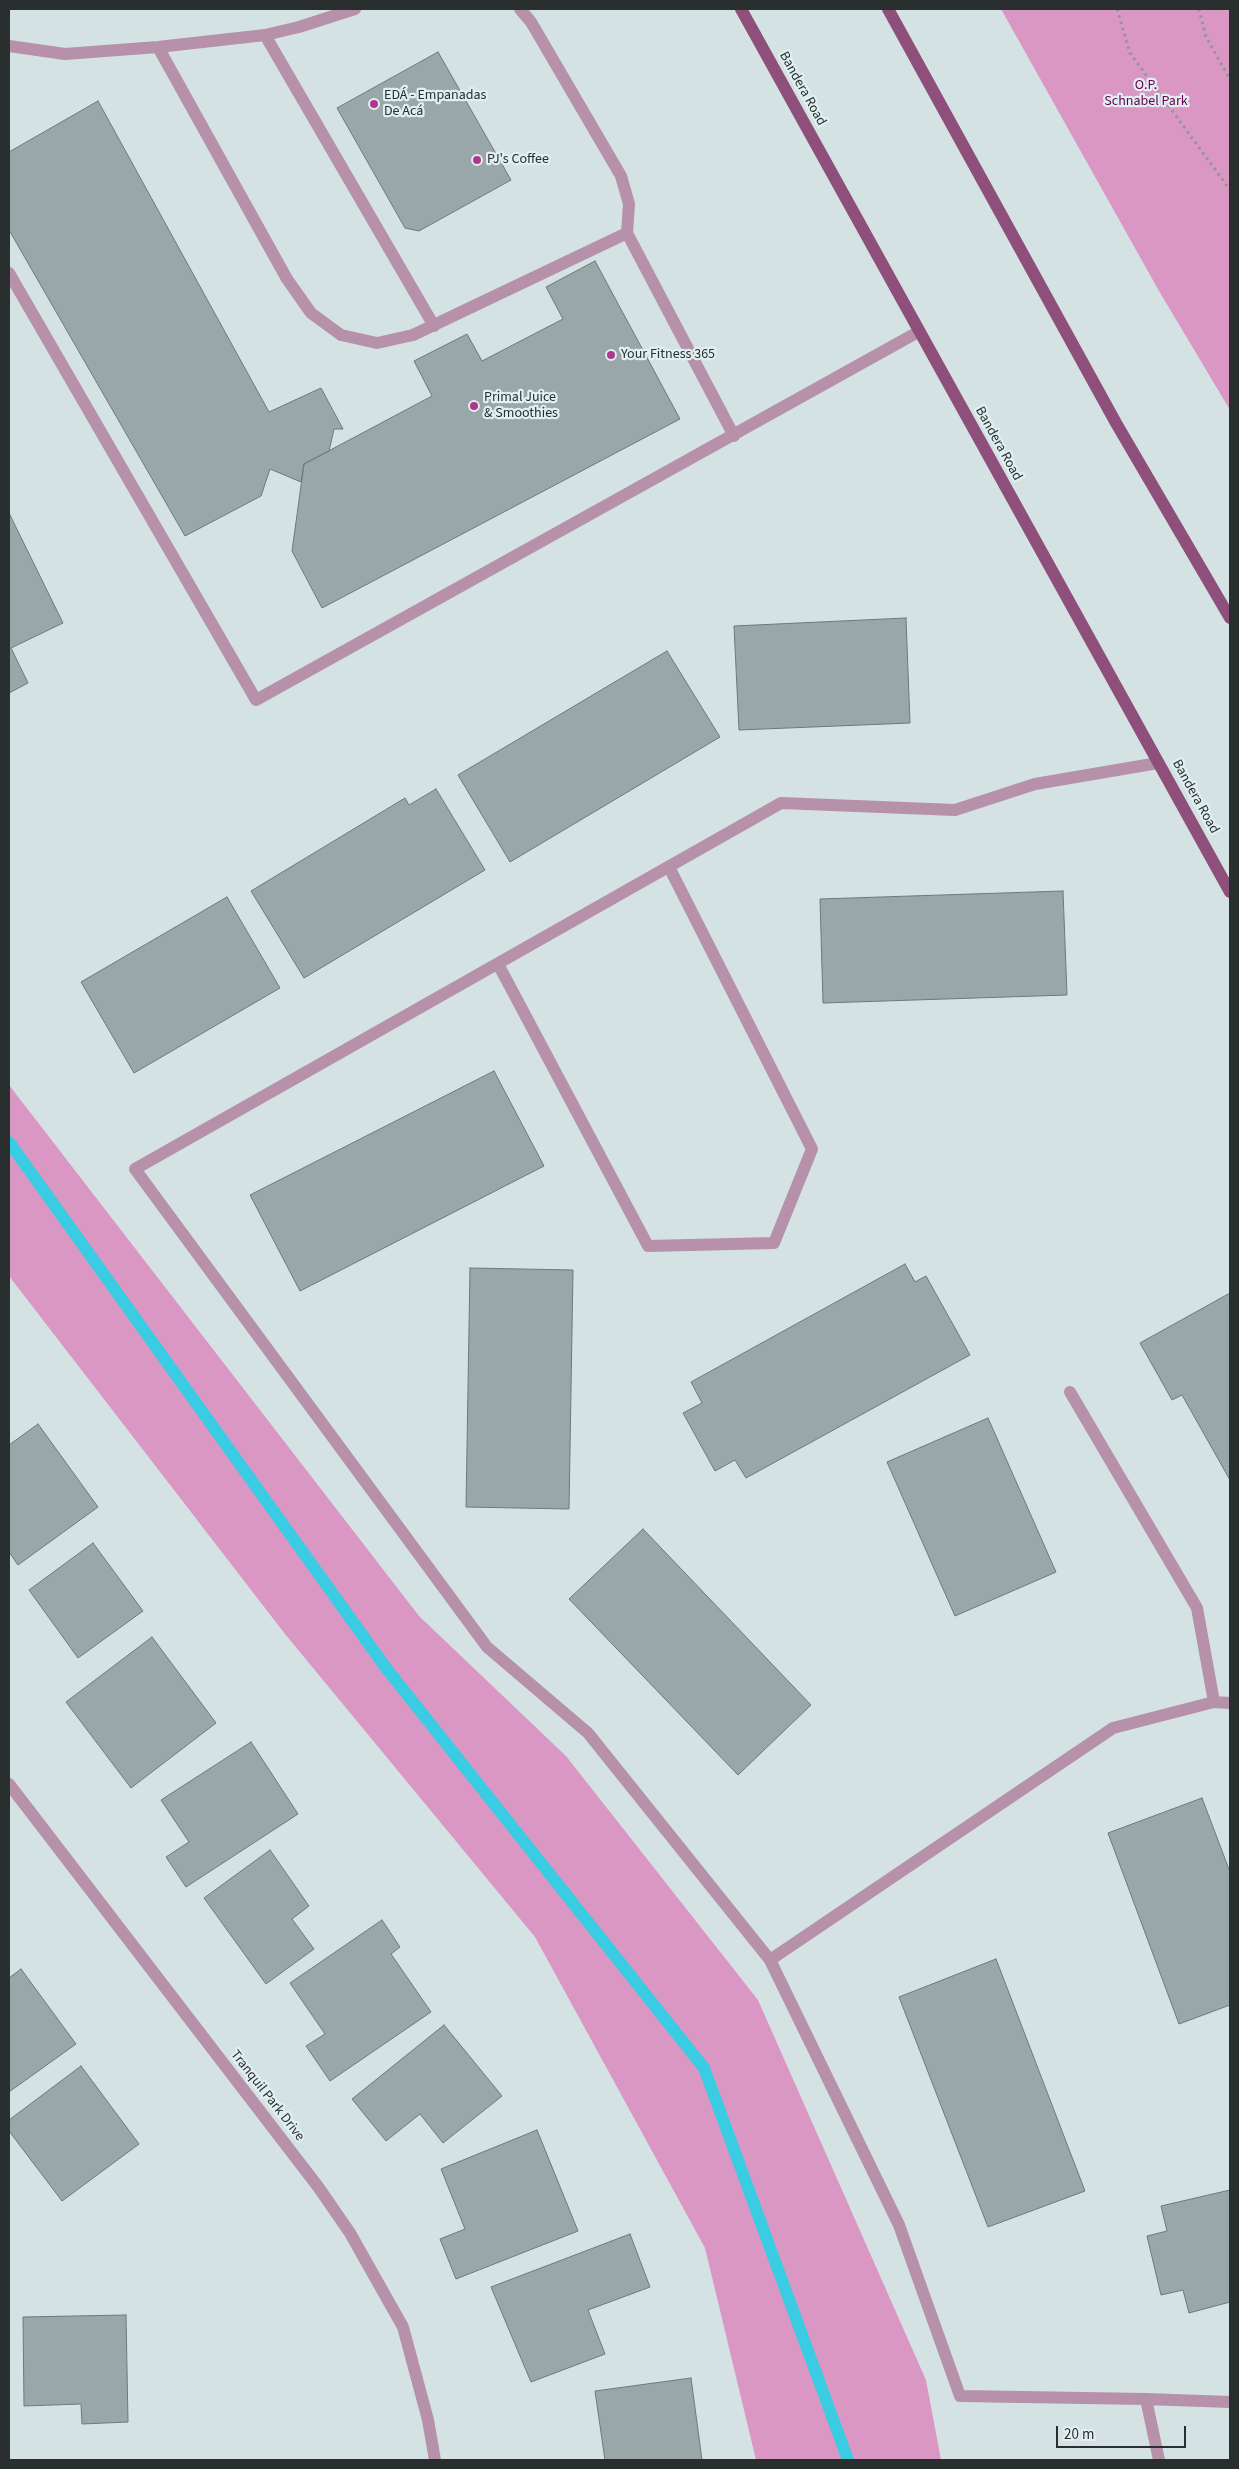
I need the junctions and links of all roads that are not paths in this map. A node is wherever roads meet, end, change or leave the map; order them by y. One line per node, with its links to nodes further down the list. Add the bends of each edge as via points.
1 (355, 9): 5 (street, via 299,28)
2 (520, 9): 8 (street, via 531,22 621,176 629,204)
3 (740, 9): 11 (main road, Bandera Road)
4 (888, 9): 13 (main road, via 1116,422)
5 (265, 35): 7 (street); 10 (street)
6 (9, 46): 7 (street, via 65,54)
7 (158, 47): 10 (street, via 287,279 311,313 341,335 377,343 413,335)
8 (627, 233): 10 (street); 12 (street)
9 (9, 273): 12 (street, via 256,700)
10 (434, 326)
11 (918, 332): 12 (street); 14 (main road, Bandera Road)
12 (734, 436)
13 (1230, 618)
14 (1158, 763): 15 (street, via 1035,784 955,810 781,803); 16 (main road, Bandera Road)
15 (669, 867): 17 (street); 17 (street, via 812,1149 774,1243 648,1246)
16 (1230, 892)
17 (498, 964): 22 (street, via 135,1169 487,1647 588,1733)
18 (1070, 1392): 19 (street, via 1197,1608)
19 (1214, 1702): 20 (street); 22 (street, via 1113,1728)
20 (1230, 1704)
21 (9, 1784): 25 (street, Tranquil Park Drive, via 313,2180 350,2233 403,2327 428,2420)
22 (770, 1960): 23 (street, via 899,2224 960,2396)
23 (1146, 2399): 24 (street); 26 (street)
24 (1230, 2402)
25 (435, 2460)
26 (1159, 2460)

